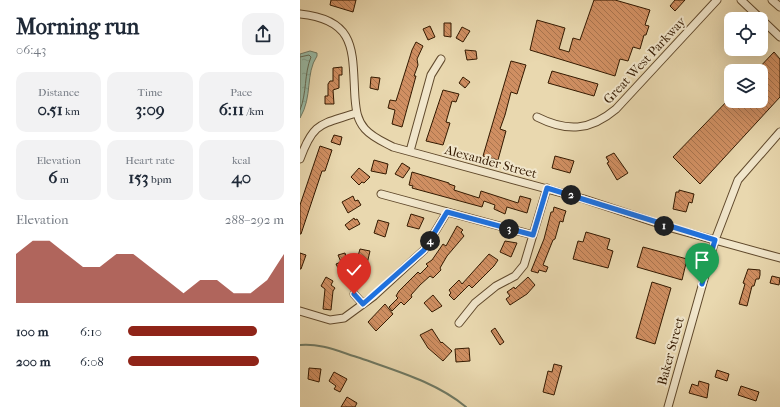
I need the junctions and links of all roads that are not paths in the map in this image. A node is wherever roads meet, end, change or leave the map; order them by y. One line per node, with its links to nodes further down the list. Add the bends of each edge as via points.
1 (717, 0): 9 (street, Great West Parkway, via 605,118 571,128 553,125)
2 (740, 0): 6 (street)
3 (772, 0): 4 (street)
4 (780, 7)
5 (300, 14): 8 (street, Alexander Street, via 316,16 337,26 347,37 353,53)
6 (780, 37)
7 (441, 59): 11 (street, via 432,75)
8 (356, 114): 11 (street, Alexander Street, via 365,130 377,139 393,147); 12 (street, via 321,125 312,131)
9 (537, 117)
10 (780, 132): 17 (street, Baker Street, via 738,180)
11 (410, 151): 13 (street, Alexander Street)
12 (300, 159)
13 (547, 188): 16 (street); 17 (street, Alexander Street)
14 (381, 194): 15 (street)
15 (447, 212): 16 (street); 20 (street, via 424,250)
16 (533, 235): 22 (street, via 524,266 515,276 475,302)
17 (715, 240): 18 (street, Alexander Street); 23 (street, Baker Street)
18 (780, 258)
19 (354, 294): 20 (street)
20 (363, 304): 21 (street, via 344,318 330,320)
21 (300, 311)
22 (459, 323)
23 (668, 407)

